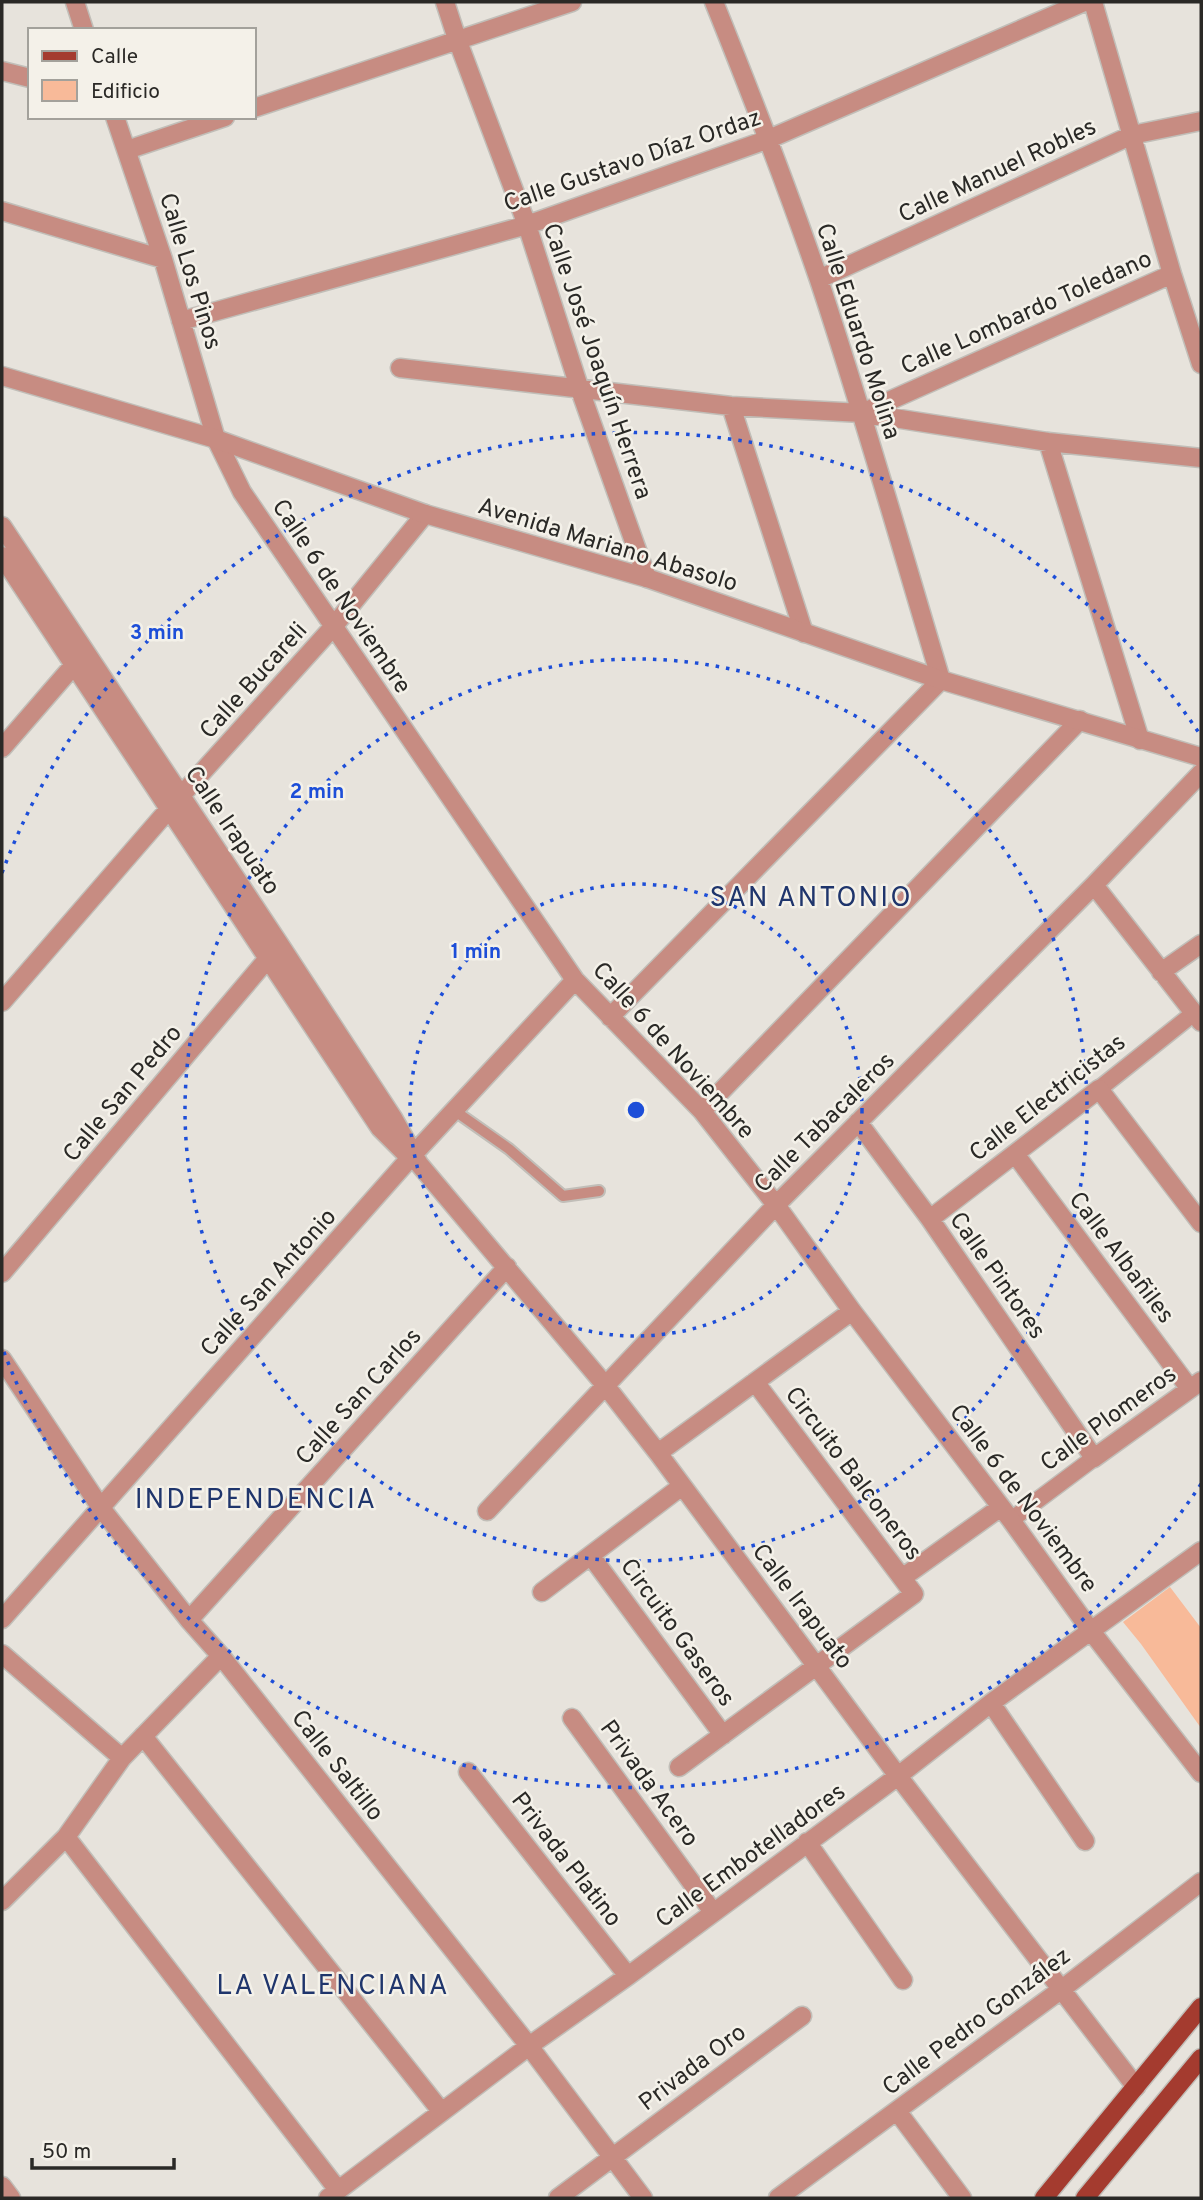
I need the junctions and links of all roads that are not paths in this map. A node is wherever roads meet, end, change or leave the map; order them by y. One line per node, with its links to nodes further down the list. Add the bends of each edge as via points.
1 (75, 2): 7 (street)
2 (445, 2): 8 (street, Calle José Joaquín Herrera)
3 (572, 2): 8 (street)
4 (714, 2): 16 (street, Calle Eduardo Molina)
5 (1084, 2): 16 (street, Calle Gustavo Díaz Ordaz)
6 (1093, 2): 15 (street)
7 (84, 28)
8 (457, 39): 11 (street); 19 (street, Calle José Joaquín Herrera)
9 (2, 71): 10 (street)
10 (28, 78)
11 (256, 107)
12 (116, 119): 17 (street, Calle Los Pinos)
13 (219, 119): 17 (street)
14 (1201, 121): 15 (street, Calle Manuel Robles)
15 (1132, 135): 21 (street); 22 (street, Calle Manuel Robles)
16 (769, 139): 19 (street, Calle Gustavo Díaz Ordaz); 22 (street, Calle Eduardo Molina)
17 (127, 150): 20 (street, Calle Los Pinos)
18 (2, 211): 20 (street)
19 (527, 225): 23 (street, Calle Gustavo Díaz Ordaz); 27 (street, Calle José Joaquín Herrera)
20 (163, 259): 23 (street, Calle Los Pinos)
21 (1172, 274): 24 (street); 29 (street, Calle Lombardo Toledano)
22 (818, 279): 29 (street, Calle Eduardo Molina)
23 (181, 321): 30 (street, Calle Los Pinos)
24 (1201, 364)
25 (400, 368): 27 (street)
26 (2, 376): 30 (street, Avenida Mariano Abasolo)
27 (580, 390): 28 (street); 36 (street, Calle José Joaquín Herrera)
28 (731, 406): 29 (street); 38 (street)
29 (862, 413): 31 (street); 40 (street, Calle Eduardo Molina)
30 (216, 439): 33 (street, Avenida Mariano Abasolo); 37 (street, Calle 6 de Noviembre, via 242,492)
31 (1048, 442): 32 (street); 42 (street)
32 (1201, 458)
33 (425, 514): 36 (street, Avenida Mariano Abasolo); 37 (street, Calle Bucareli)
34 (2, 526): 39 (street, Calle Irapuato)
35 (2, 556): 39 (street, Calle Irapuato)
36 (647, 578): 38 (street, Avenida Mariano Abasolo)
37 (333, 627): 46 (street, Calle Bucareli); 51 (street, Calle 6 de Noviembre)
38 (804, 633): 40 (street, Avenida Mariano Abasolo)
39 (80, 658): 43 (street); 46 (street, Calle Irapuato)
40 (941, 680): 41 (street, Avenida Mariano Abasolo); 53 (street)
41 (1080, 720): 42 (street, Avenida Mariano Abasolo); 57 (street)
42 (1140, 740): 44 (street, Avenida Mariano Abasolo)
43 (2, 748)
44 (1201, 757)
45 (1201, 773): 47 (street, Calle Tabacaleros)
46 (175, 803): 49 (street, Calle Irapuato); 52 (street, Calle Bucareli)
47 (1094, 886): 50 (street); 58 (street, Calle Tabacaleros)
48 (1201, 944): 50 (street)
49 (274, 951): 60 (street, Calle Irapuato, via 380,1128); 66 (street, Calle San Pedro)
50 (1161, 972): 54 (street)
51 (575, 980): 53 (street, Calle 6 de Noviembre); 56 (street, Calle San Antonio)
52 (2, 1002)
53 (610, 1017): 57 (street, Calle 6 de Noviembre)
54 (1198, 1018): 55 (street, Calle Electricistas)
55 (1099, 1089): 59 (street, Calle Electricistas); 64 (street)
56 (455, 1111): 60 (street, Calle San Antonio); 61 (lane, via 509,1149 563,1196)
57 (702, 1111): 62 (street, Calle 6 de Noviembre)
58 (858, 1122): 62 (street, Calle Tabacaleros); 63 (street, Calle Pintores)
59 (1015, 1154): 63 (street, Calle Electricistas); 71 (street, Calle Albañiles)
60 (415, 1159): 65 (street, Calle Irapuato); 75 (street, Calle San Antonio)
61 (599, 1191)
62 (776, 1205): 67 (street, Calle 6 de Noviembre); 70 (street, Calle Tabacaleros)
63 (930, 1219): 73 (street, Calle Pintores)
64 (1201, 1223)
65 (507, 1267): 70 (street, Calle Irapuato); 83 (street, Calle San Carlos)
66 (2, 1273)
67 (852, 1311): 69 (street); 77 (street, Calle 6 de Noviembre)
68 (2, 1359): 75 (street, Calle Saltillo)
69 (755, 1382): 72 (street, Circuito Balconeros); 80 (street, Circuito Balconeros)
70 (605, 1385): 72 (street, Calle Irapuato); 76 (street, Calle Tabacaleros)
71 (1195, 1385): 73 (street, Calle Plomeros)
72 (658, 1453): 74 (street, Calle Irapuato)
73 (1094, 1458): 77 (street, Calle Plomeros)
74 (682, 1486): 79 (street, Circuito Gaseros); 87 (street, Calle Irapuato)
75 (101, 1508): 82 (street, Calle San Antonio); 83 (street, Calle Saltillo)
76 (487, 1511)
77 (1006, 1514): 80 (street, Calle Plomeros); 84 (street, Calle 6 de Noviembre)
78 (1201, 1552): 84 (street, Calle Embotelladores)
79 (591, 1556): 81 (street); 90 (street, Circuito Gaseros)
80 (902, 1578): 87 (street, Circuito Balconeros, via 914,1594)
81 (542, 1592)
82 (2, 1619)
83 (189, 1620): 86 (street, Calle Saltillo)
84 (1091, 1631): 88 (street, Calle Embotelladores); 95 (street, Calle 6 de Noviembre)
85 (2, 1654): 92 (street)
86 (221, 1656): 91 (street); 108 (street, Calle Saltillo)
87 (818, 1666): 90 (street, Circuito Gaseros); 96 (street, Calle Irapuato)
88 (991, 1703): 96 (street, Calle Embotelladores); 98 (street)
89 (572, 1718): 102 (street, Privada Acero)
90 (723, 1735): 93 (street)
91 (143, 1736): 92 (street); 111 (street)
92 (122, 1758): 97 (street)
93 (678, 1767)
94 (468, 1772): 103 (street, Privada Platino)
95 (1201, 1773)
96 (898, 1776): 99 (street, Calle Embotelladores); 105 (street, Calle Irapuato)
97 (66, 1837): 101 (street); 114 (street)
98 (1085, 1841)
99 (807, 1842): 102 (street, Calle Embotelladores); 104 (street)
100 (1201, 1882): 105 (street, Calle Pedro González)
101 (2, 1902)
102 (713, 1912): 103 (street, Calle Embotelladores)
103 (628, 1976): 108 (street, Calle Embotelladores)
104 (903, 1980)
105 (1062, 1989): 110 (street, Calle Irapuato); 112 (street, Calle Pedro González)
106 (1201, 2007): 110 (main road)
107 (802, 2016): 113 (street, Privada Oro)
108 (529, 2046): 111 (street, Calle Embotelladores); 113 (street, Calle Saltillo)
109 (1201, 2058): 120 (main road)
110 (1136, 2087): 119 (main road)
111 (441, 2111): 114 (street, Calle Embotelladores)
112 (897, 2111): 115 (street, Calle Pedro González); 118 (street)
113 (612, 2158): 116 (street, Privada Oro); 117 (street, Calle Saltillo)
114 (333, 2194)
115 (791, 2195)
116 (558, 2198)
117 (643, 2198)
118 (962, 2198)
119 (1044, 2198)
120 (1085, 2198)

